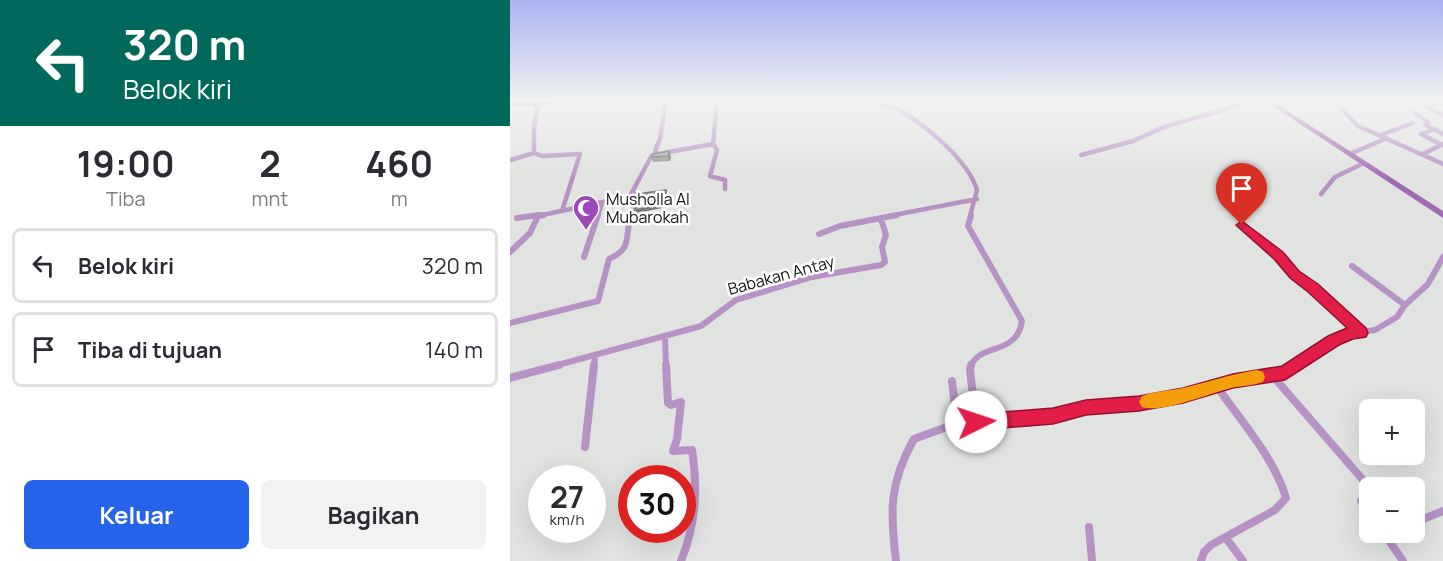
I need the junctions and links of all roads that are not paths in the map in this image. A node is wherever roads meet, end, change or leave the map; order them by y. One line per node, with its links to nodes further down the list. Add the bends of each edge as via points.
1 (534, 127): 13 (street)
2 (662, 127): 16 (street)
3 (715, 127): 11 (street)
4 (920, 127): 24 (street, via 964,164 976,183)
5 (1164, 127): 17 (street, via 1133,141)
6 (1309, 127): 14 (main road)
7 (1361, 127): 10 (street)
8 (1405, 127): 10 (street)
9 (1440, 131): 12 (street, via 1421,134)
10 (1383, 138): 14 (street); 15 (street)
11 (713, 144): 16 (street); 21 (street, via 717,150 710,176 725,180)
12 (1442, 144): 15 (street)
13 (534, 153): 18 (street); 26 (street, via 580,154)
14 (1350, 154): 19 (main road)
15 (1423, 154): 20 (street)
16 (654, 155): 22 (street, via 649,157)
17 (1081, 155)
18 (510, 160)
19 (1364, 163): 23 (street, via 1336,177); 28 (main road)
20 (1443, 164)
21 (725, 189)
22 (633, 191): 25 (street, via 627,198); 38 (street, via 636,200 626,232 626,248 609,259 598,301)
23 (1321, 194)
24 (977, 199): 30 (street); 46 (street, via 968,226 1022,321 1022,329 1009,344 972,362)
25 (602, 203): 26 (street); 34 (street)
26 (562, 211): 27 (street)
27 (540, 215): 29 (street); 33 (street, via 530,233)
28 (1443, 215)
29 (517, 218)
30 (881, 219): 32 (street); 40 (street, Babakan Antay, via 886,235 882,247 884,264 812,277 729,302 707,324)
31 (1242, 225): 39 (street)
32 (819, 234)
33 (510, 252)
34 (584, 257)
35 (1443, 257): 37 (street, via 1428,284)
36 (1352, 266): 37 (street)
37 (1405, 305): 39 (street, via 1384,326)
38 (510, 323)
39 (1361, 333): 42 (street, via 1344,335 1298,366)
40 (665, 336): 41 (street, Babakan Antay); 55 (street, via 668,403 681,402 673,452 692,450 697,495 694,525)
41 (595, 356): 43 (street, Babakan Antay); 48 (street)
42 (1272, 375): 45 (street); 49 (street)
43 (510, 378)
44 (952, 381): 47 (street)
45 (1216, 385): 46 (street, via 1139,403); 53 (street, via 1262,451 1286,494 1282,505)
46 (976, 422): 47 (street)
47 (957, 424): 56 (street, via 914,439 907,451 890,499)
48 (585, 447)
49 (1360, 477)
50 (1443, 512): 51 (street)
51 (1425, 519)
52 (1089, 527): 57 (street)
53 (1226, 538): 58 (street, via 1207,549); 59 (street)
54 (1391, 543): 60 (street)
55 (681, 561)
56 (896, 561)
57 (1092, 561)
58 (1201, 561)
59 (1243, 561)
60 (1403, 561)

